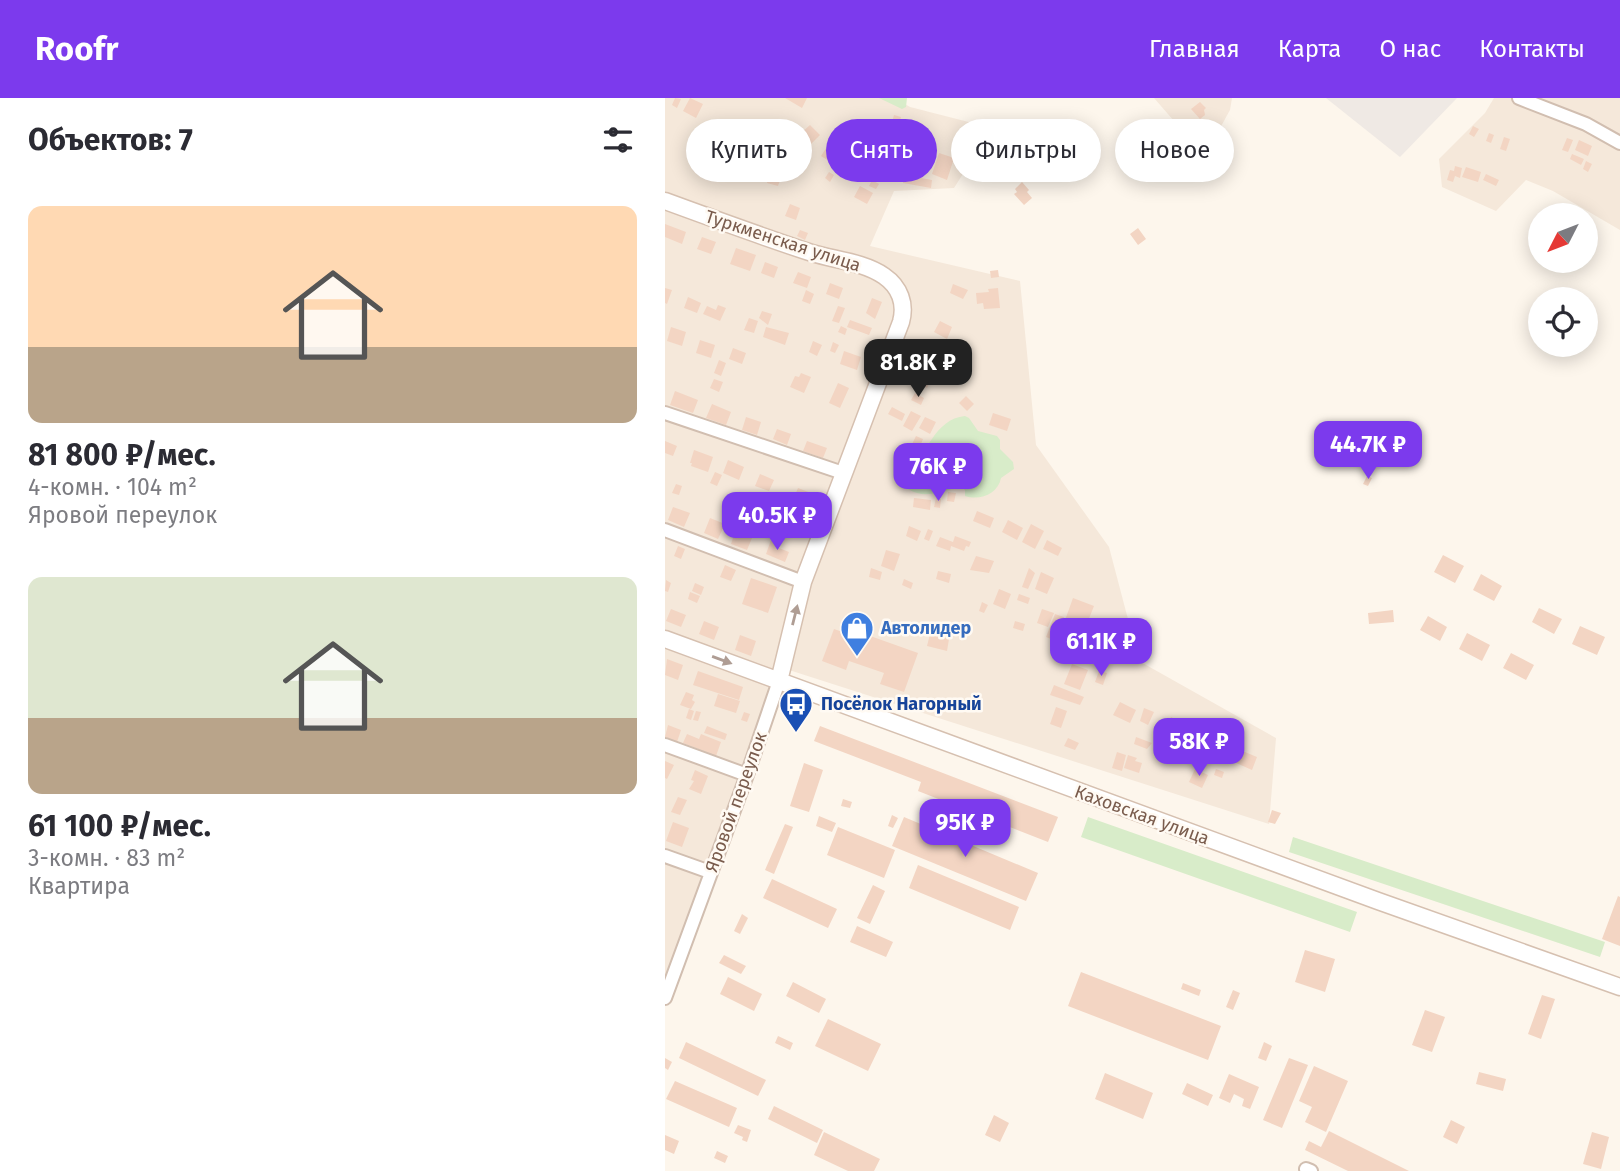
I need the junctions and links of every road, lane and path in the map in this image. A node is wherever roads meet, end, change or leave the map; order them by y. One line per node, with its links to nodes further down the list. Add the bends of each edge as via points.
1 (1518, 98): 2 (street, via 1586,124)
2 (1620, 143)
3 (665, 201): 4 (main road, Туркменская улица, via 812,253 872,269)
4 (896, 287): 6 (main road, Яровой переулок, via 903,314)
5 (665, 413): 6 (street)
6 (843, 473): 8 (main road, Яровой переулок)
7 (665, 530): 8 (street)
8 (803, 582): 10 (main road, Яровой переулок, one-way to 8)
9 (665, 639): 10 (main road, Каховская улица, one-way to 10)
10 (779, 681): 12 (street, Яровой переулок); 16 (main road, Каховская улица)
11 (665, 745): 12 (street)
12 (747, 775): 14 (street, Яровой переулок)
13 (665, 856): 14 (street)
14 (710, 873): 15 (street, Яровой переулок)
15 (670, 969): 17 (street, Яровой переулок)
16 (1620, 987)
17 (665, 998)

